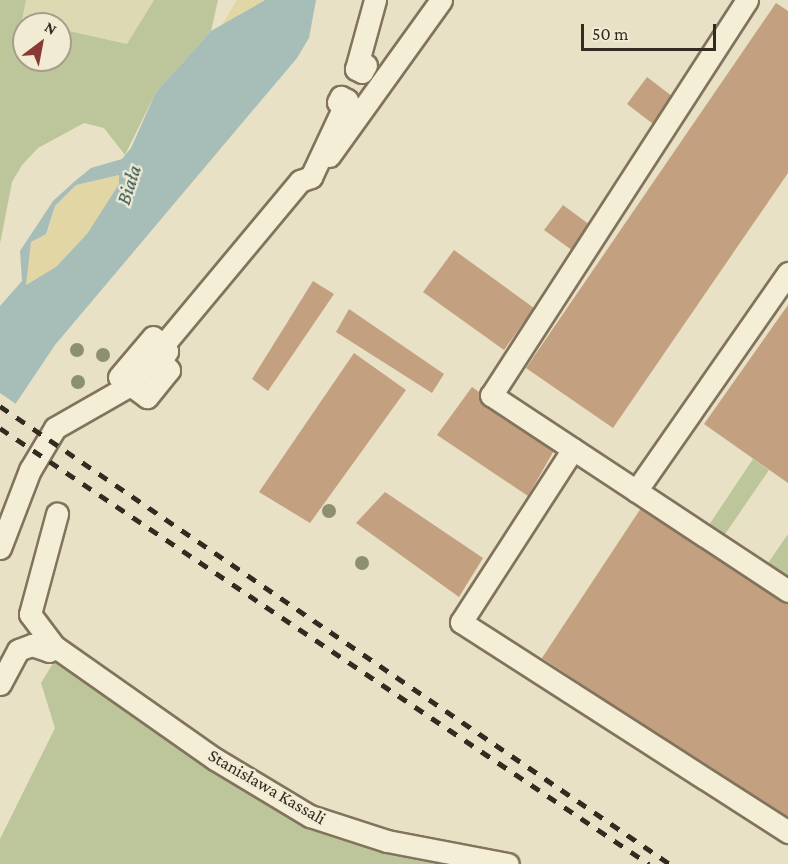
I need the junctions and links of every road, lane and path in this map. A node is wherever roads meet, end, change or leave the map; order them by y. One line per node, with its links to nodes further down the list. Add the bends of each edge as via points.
1 (375, 0): 4 (street, via 363,68 341,100)
2 (441, 0): 4 (street)
3 (747, 0): 6 (street, via 491,395)
4 (311, 177): 9 (street, via 300,181 130,385 55,428 30,470)
5 (788, 273): 7 (street)
6 (573, 449): 7 (street); 13 (street, via 461,622)
7 (636, 491): 10 (street)
8 (57, 514): 11 (street, Stanisława Kassali, via 30,614)
9 (0, 548)
10 (788, 591)
11 (54, 646): 12 (street, via 49,651 32,645 18,651); 14 (street, Stanisława Kassali, via 215,759 310,816 387,840)
12 (0, 684)
13 (788, 832)
14 (508, 864)

